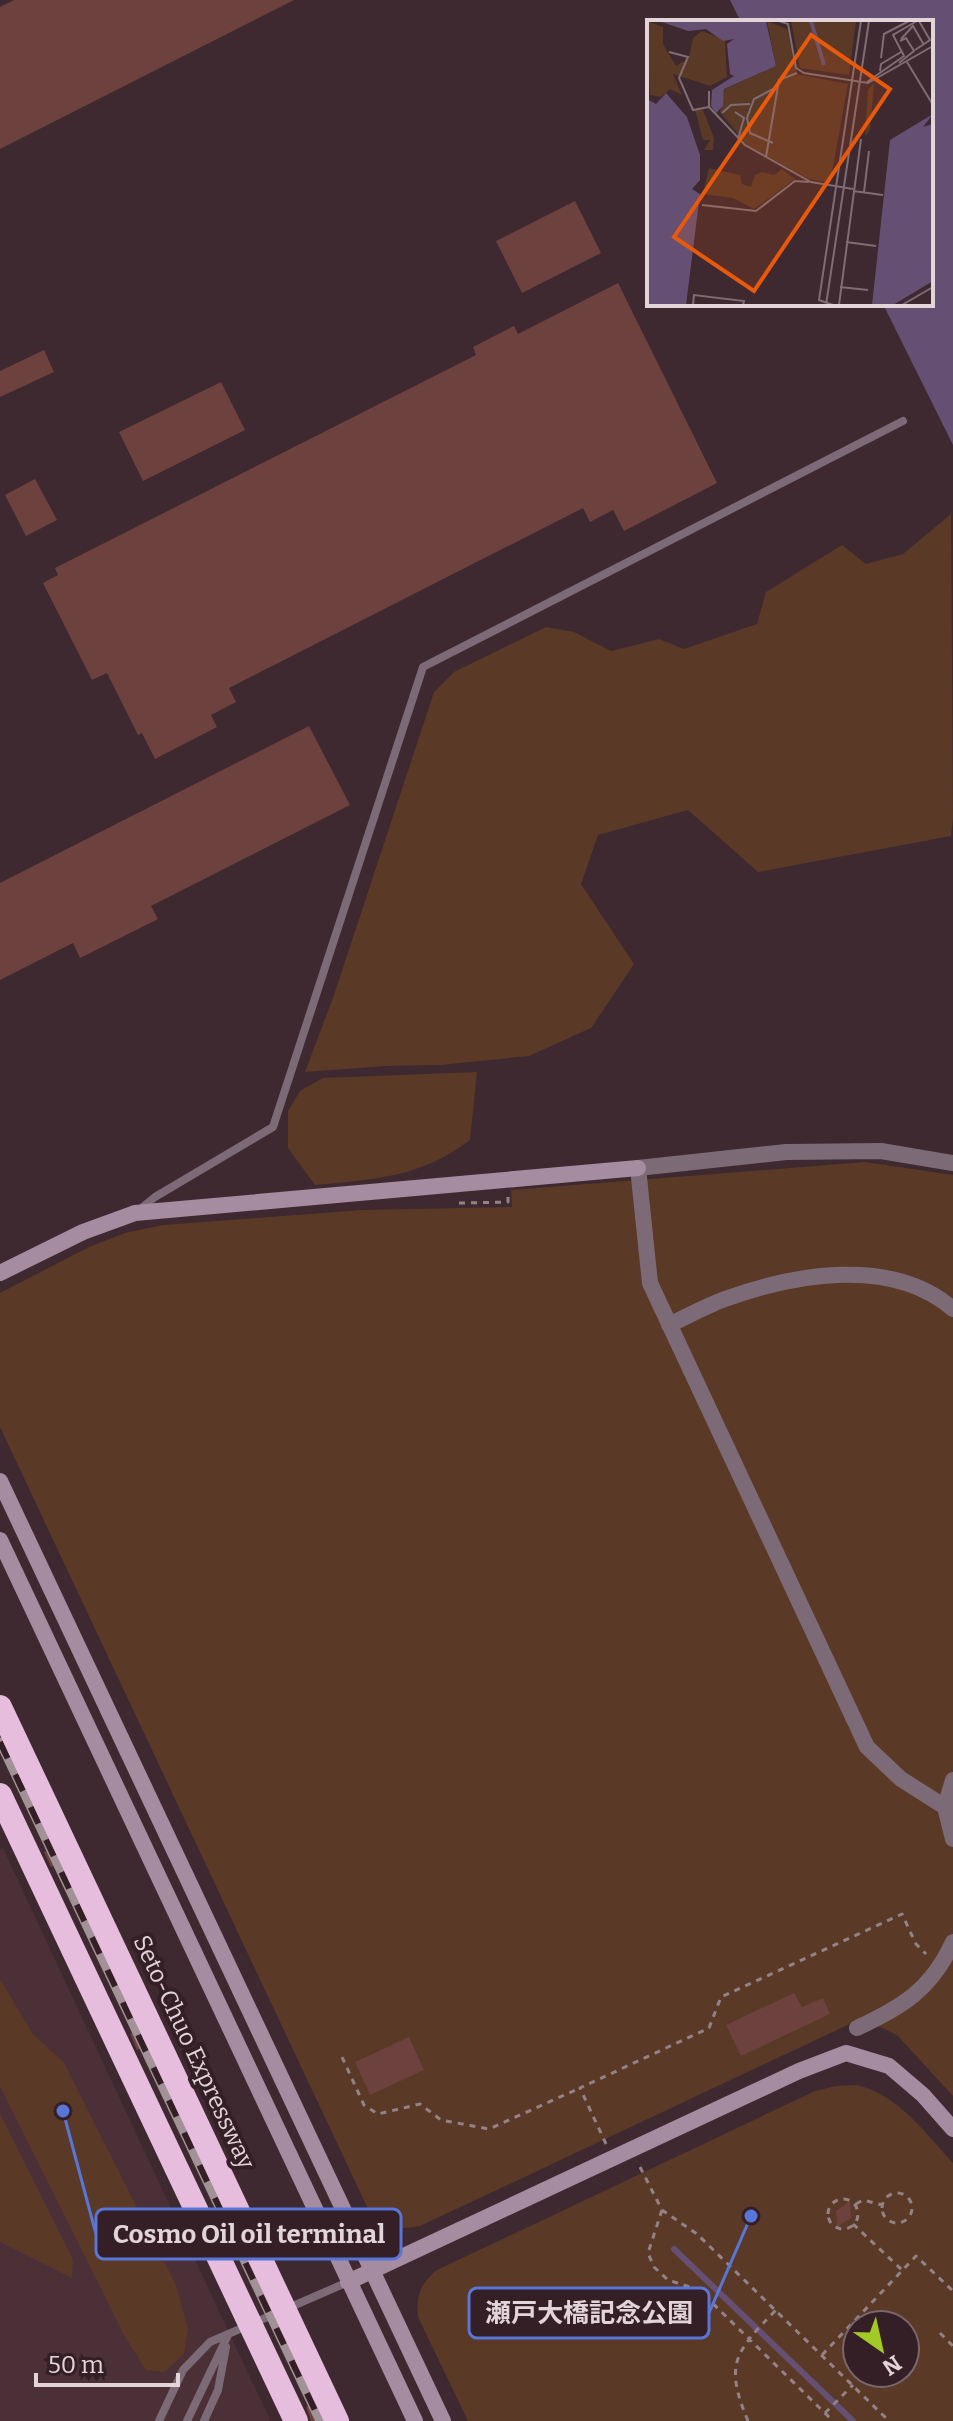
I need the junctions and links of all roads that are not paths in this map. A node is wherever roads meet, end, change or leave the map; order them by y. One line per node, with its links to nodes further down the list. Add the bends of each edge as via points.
1 (903, 421): 4 (lane, via 423,667 273,1127)
2 (953, 1163): 3 (street, via 881,1151 786,1152)
3 (638, 1168): 4 (street); 7 (street, via 650,1283)
4 (135, 1213): 5 (street)
5 (0, 1273)
6 (953, 1309): 7 (street, via 906,1281 848,1275 783,1281 723,1299)
7 (669, 1325): 13 (street, via 867,1747 901,1779)
8 (0, 1481): 18 (street)
9 (0, 1540): 19 (street)
10 (0, 1707): 25 (highway, Seto-Chuo Expressway, bridge)
11 (953, 1780): 13 (street)
12 (0, 1795): 24 (highway, bridge)
13 (945, 1807): 14 (street)
14 (953, 1839)
15 (953, 1942): 16 (street, via 929,1984 898,2009)
16 (857, 2028)
17 (953, 2129): 18 (street, via 889,2066 846,2053)
18 (372, 2271): 19 (street); 27 (street)
19 (348, 2282): 20 (lane); 26 (street)
20 (228, 2334): 21 (lane, via 210,2342 183,2370); 22 (lane); 23 (lane, via 218,2390)
21 (159, 2421)
22 (187, 2421)
23 (204, 2421)
24 (296, 2421)
25 (337, 2421)
26 (415, 2421)
27 (443, 2421)

